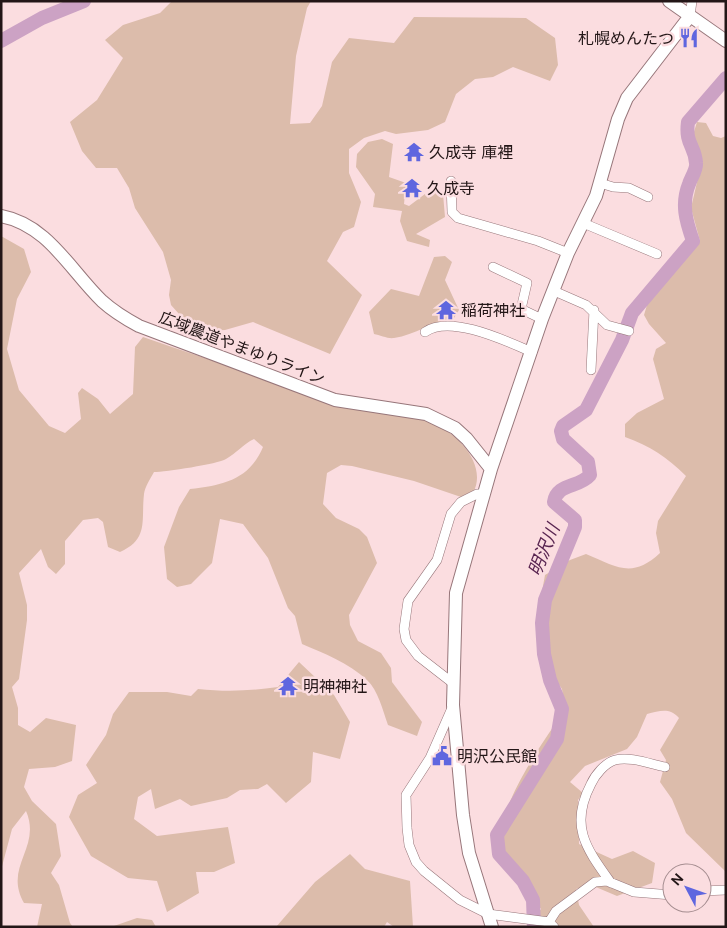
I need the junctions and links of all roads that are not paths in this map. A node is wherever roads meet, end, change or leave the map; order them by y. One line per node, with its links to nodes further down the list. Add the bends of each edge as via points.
1 (669, 1): 3 (street)
2 (692, 1): 3 (street)
3 (690, 16): 4 (street); 6 (street, via 627,98 610,142)
4 (726, 41)
5 (451, 181): 10 (street, via 452,212 458,218 530,238)
6 (600, 183): 7 (street, via 629,188); 9 (street)
7 (648, 197)
8 (1, 216): 20 (street, 広域農道やまゆりライン, via 22,222 43,236 104,303 139,326 335,400 426,414 455,428)
9 (583, 223): 10 (street); 11 (street)
10 (568, 253): 13 (street)
11 (657, 254)
12 (492, 268): 15 (street, via 527,283 521,309)
13 (554, 291): 14 (street); 15 (street)
14 (594, 310): 16 (street, via 607,324); 19 (street)
15 (542, 319): 18 (street)
16 (629, 331)
17 (425, 332): 18 (street, via 431,328 456,326 500,338)
18 (532, 352): 20 (street)
19 (591, 370)
20 (491, 469): 21 (street)
21 (485, 494): 22 (street, via 456,592); 22 (street, via 477,494 461,502 451,514 437,560 408,601 404,629 406,640 418,656)
22 (454, 684): 23 (street)
23 (454, 705): 29 (street, via 468,853); 29 (street, via 430,758 406,795 409,845 424,871 460,900)
24 (665, 767): 25 (street, via 615,760 604,767 590,786 580,818 581,832 587,849)
25 (610, 883): 28 (street, via 634,892); 30 (street, via 595,882 556,911)
26 (726, 890): 27 (street)
27 (712, 891)
28 (662, 894)
29 (488, 914): 30 (street); 31 (street)
30 (552, 924)
31 (492, 927)

